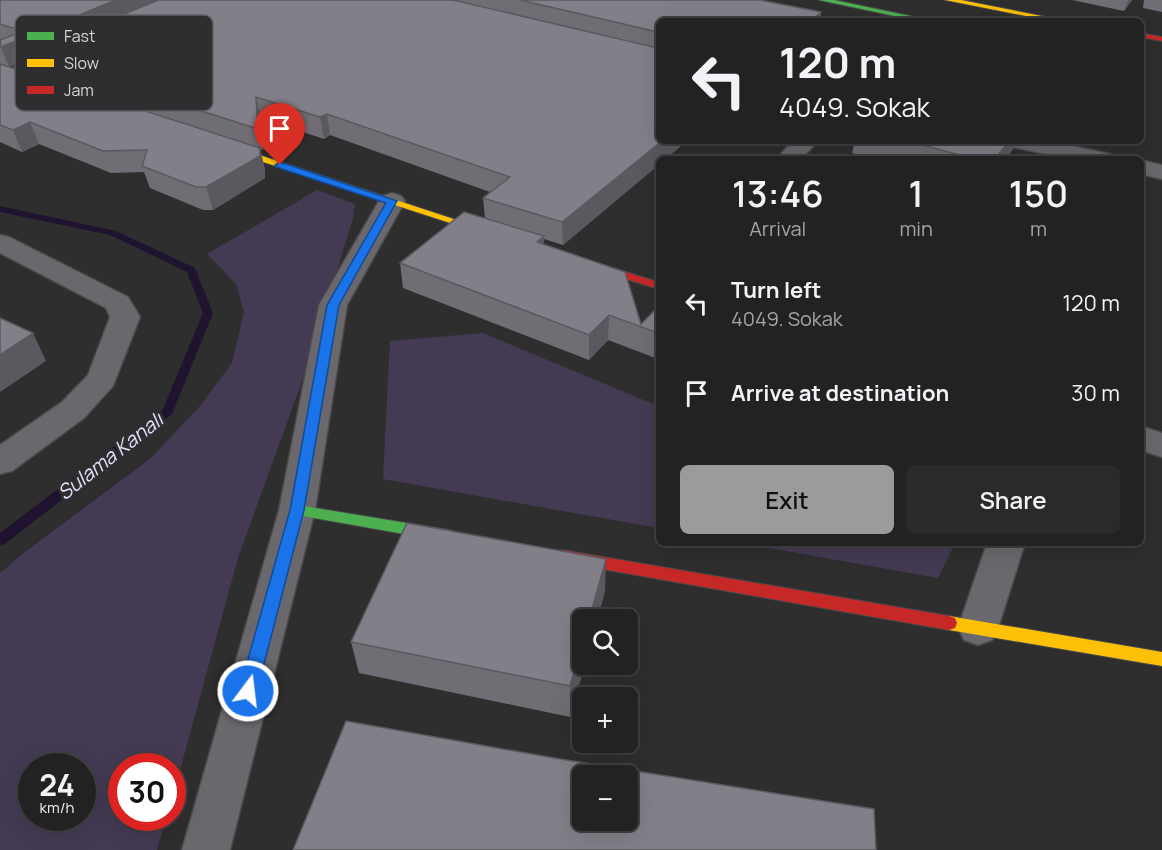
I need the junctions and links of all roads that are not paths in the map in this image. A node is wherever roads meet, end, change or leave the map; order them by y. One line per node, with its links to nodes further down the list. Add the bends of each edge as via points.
1 (823, 0): 3 (main road)
2 (949, 0): 4 (main road)
3 (911, 18)
4 (1047, 18)
5 (1144, 36): 6 (main road)
6 (1162, 39)
7 (201, 139): 14 (main road)
8 (803, 144): 10 (street)
9 (1030, 144): 11 (street)
10 (791, 156)
11 (1088, 156)
12 (1144, 168): 13 (street)
13 (1162, 172)
14 (392, 201): 15 (main road); 22 (street, via 333,305)
15 (511, 239)
16 (0, 243): 21 (street, via 118,303 125,317 102,379 73,410)
17 (567, 257): 18 (main road)
18 (656, 285)
19 (1144, 439): 20 (street)
20 (1162, 445)
21 (0, 462)
22 (297, 510): 23 (main road); 28 (street)
23 (461, 538)
24 (1005, 546): 26 (street)
25 (543, 553): 26 (main road)
26 (978, 628): 27 (main road)
27 (1162, 659)
28 (206, 850)

